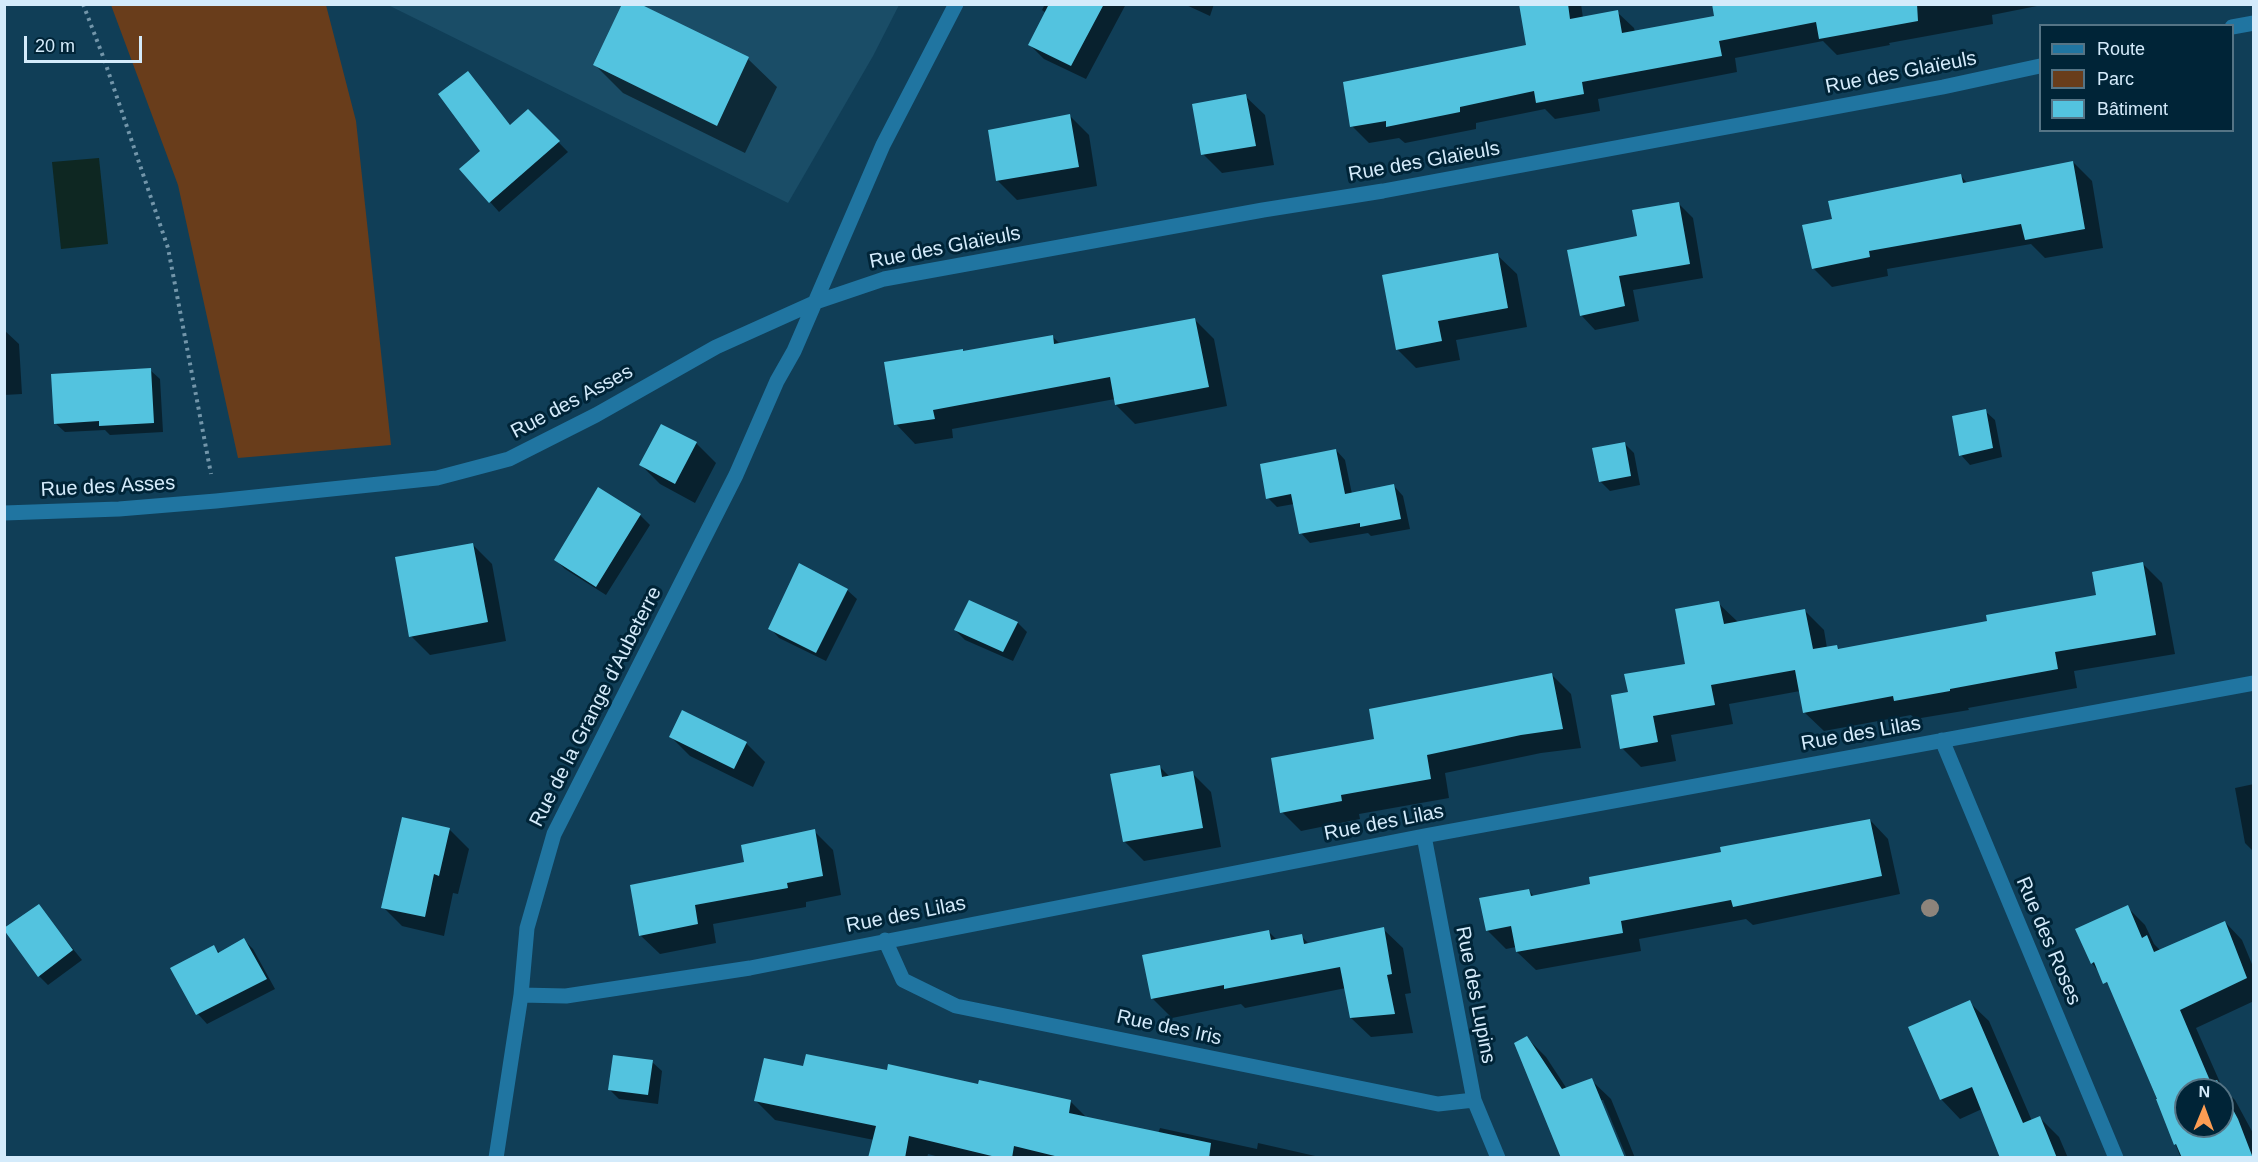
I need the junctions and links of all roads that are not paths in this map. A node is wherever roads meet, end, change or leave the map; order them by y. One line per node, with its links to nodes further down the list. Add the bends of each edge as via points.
1 (956, 4): 5 (street, via 883,145)
2 (2253, 23): 3 (street)
3 (2234, 27)
4 (2039, 66): 5 (street, Rue des Glaïeuls, via 1383,191 884,279)
5 (816, 302): 6 (street, Rue des Asses, via 716,347 509,459 437,478 119,509); 11 (street, Rue de la Grange d'Aubeterre, via 736,475 554,834 527,928)
6 (4, 513)
7 (2253, 683): 8 (street, Rue des Lilas)
8 (1942, 740): 9 (street, Rue des Lilas); 15 (street, Rue des Roses)
9 (1424, 836): 10 (street, Rue des Lilas); 12 (street, Rue des Lupins)
10 (885, 940): 11 (street, Rue des Lilas, via 750,968 566,996); 12 (street, Rue des Iris, via 903,980 956,1006 1438,1104)
11 (521, 995): 13 (street, Rue de la Grange d'Aubeterre)
12 (1474, 1100): 14 (street, Rue des Lupins)
13 (496, 1158)
14 (1498, 1158)
15 (2116, 1158)

